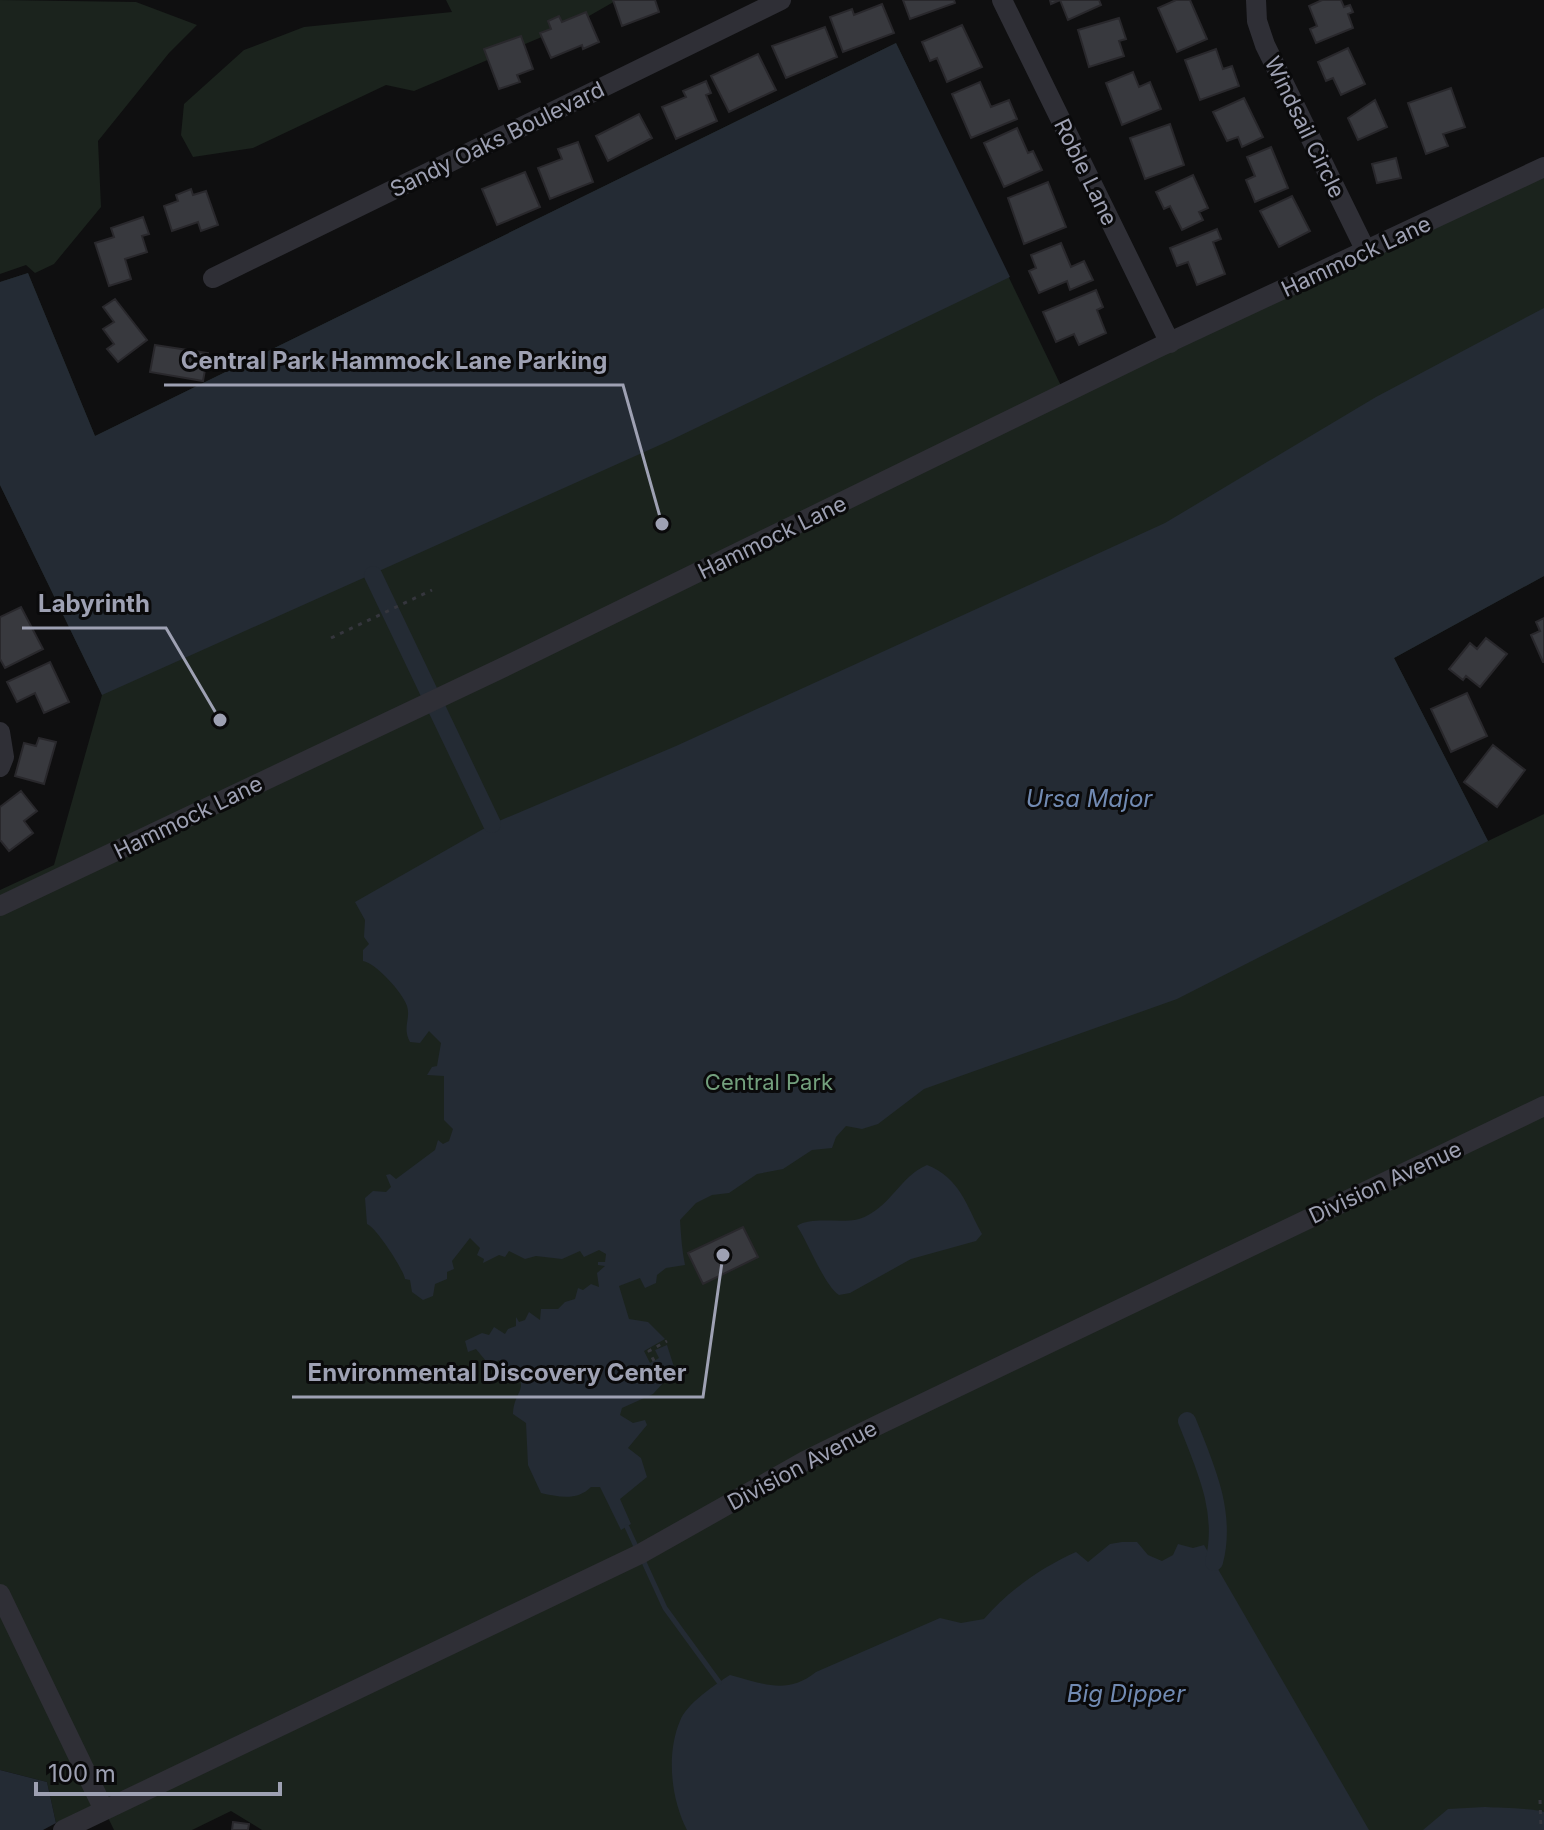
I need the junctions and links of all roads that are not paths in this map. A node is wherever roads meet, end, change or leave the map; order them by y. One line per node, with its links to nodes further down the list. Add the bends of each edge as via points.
1 (781, 0): 6 (street, Sandy Oaks Boulevard)
2 (1002, 0): 7 (street, Roble Lane)
3 (1256, 0): 5 (street, Windsail Circle, via 1265,45)
4 (1544, 167): 5 (street, Hammock Lane)
5 (1366, 251): 7 (street, Hammock Lane)
6 (213, 278)
7 (1170, 343): 10 (street, Hammock Lane)
8 (0, 732): 9 (street)
9 (0, 767)
10 (0, 906)
11 (1544, 1106): 13 (street, Division Avenue, via 878,1425 640,1554)
12 (0, 1594): 13 (street)
13 (104, 1810): 14 (street, Division Avenue)
14 (63, 1830)

